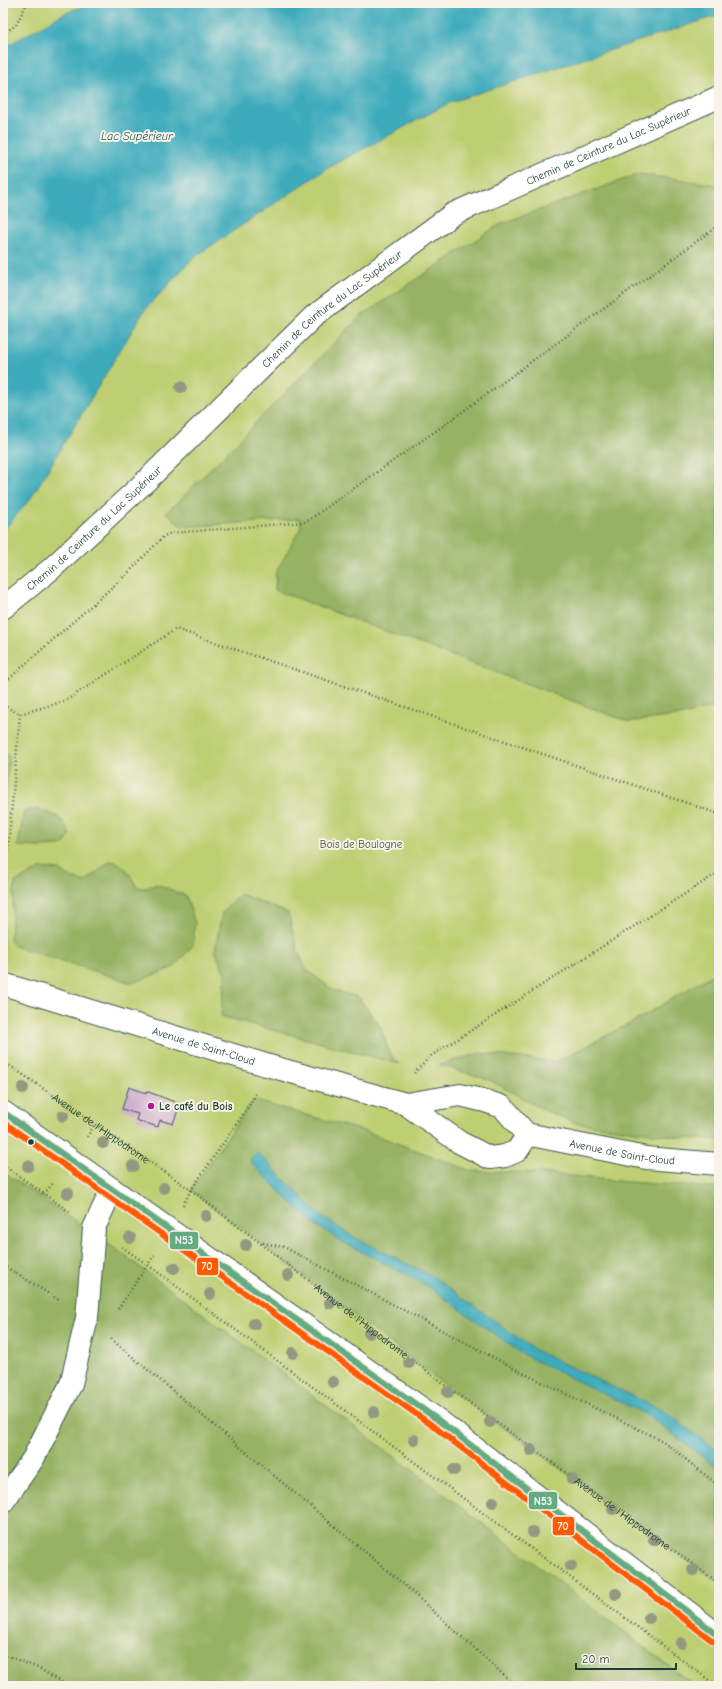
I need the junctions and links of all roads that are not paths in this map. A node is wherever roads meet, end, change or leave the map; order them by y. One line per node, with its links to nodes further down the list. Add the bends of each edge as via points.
1 (719, 97): 2 (street, Chemin de Ceinture du Lac Supérieur, via 453,214 312,317 147,480 51,569)
2 (3, 608)
3 (3, 984): 4 (street, Avenue de Saint-Cloud, via 266,1065)
4 (397, 1101): 6 (street, Avenue de Saint-Cloud, via 460,1095 485,1100 503,1108); 6 (street, Avenue de Saint-Cloud, via 459,1142 490,1158 517,1151)
5 (3, 1112): 8 (street)
6 (526, 1134): 7 (street, Avenue de Saint-Cloud, via 646,1158)
7 (719, 1164)
8 (112, 1189): 9 (street, via 94,1228 95,1325 71,1384 33,1459); 10 (street, via 438,1420)
9 (3, 1502)
10 (719, 1636)

